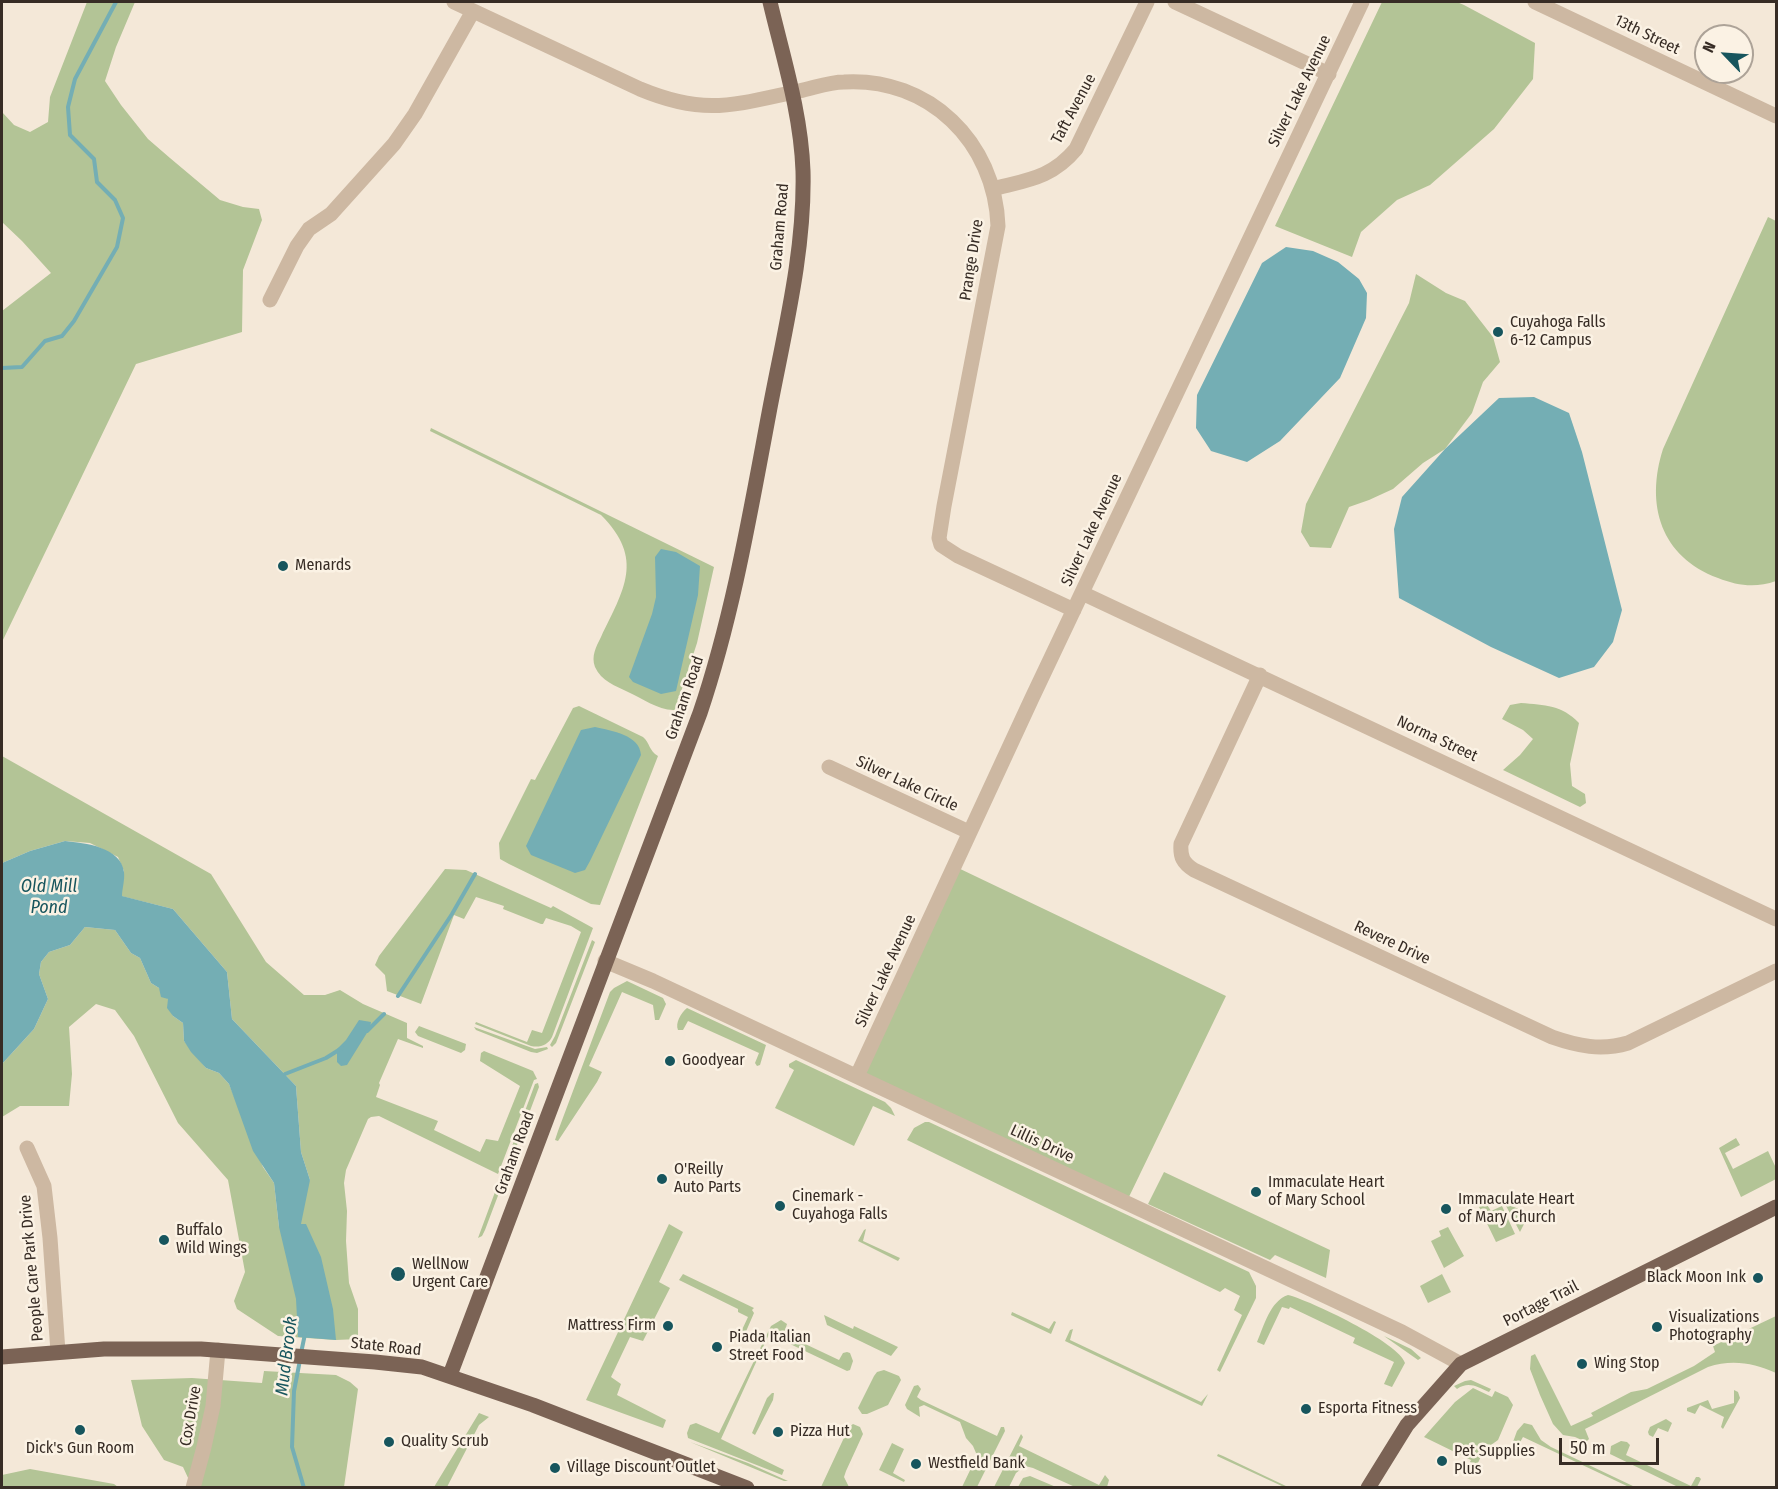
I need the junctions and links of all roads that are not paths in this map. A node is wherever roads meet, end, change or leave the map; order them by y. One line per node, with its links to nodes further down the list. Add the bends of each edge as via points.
1 (454, 2): 7 (street, Prange Drive)
2 (770, 2): 9 (main road, Graham Road)
3 (1147, 2): 11 (street, Taft Avenue, via 1076,149 1061,165 1038,178)
4 (1175, 2): 8 (street)
5 (1362, 2): 8 (street, Silver Lake Avenue)
6 (1535, 2): 10 (street, 13th Street)
7 (473, 10): 9 (street, Prange Drive, via 669,100 712,106 749,103); 12 (street, via 416,114 331,213 309,228)
8 (1329, 74): 13 (street, Silver Lake Avenue)
9 (792, 92): 11 (street, Prange Drive, via 864,81 925,100 966,135); 19 (main road, Graham Road, via 803,170 800,238 732,601 700,713)
10 (1776, 116)
11 (993, 189): 14 (street, Prange Drive, via 997,239 939,538 946,550)
12 (270, 300)
13 (1082, 593): 14 (street, Silver Lake Avenue); 15 (street, Norma Street)
14 (1074, 610): 17 (street, Silver Lake Avenue)
15 (1260, 675): 18 (street, Norma Street); 20 (street, Revere Drive, via 1181,844 1186,866 1552,1037 1583,1047 1628,1043)
16 (830, 767): 17 (street, Silver Lake Circle)
17 (969, 832): 21 (street, Silver Lake Avenue)
18 (1776, 919)
19 (605, 961): 21 (street, Lillis Drive); 28 (main road, Graham Road)
20 (1776, 970)
21 (857, 1076): 27 (street, Lillis Drive, via 1402,1332)
22 (27, 1148): 25 (street, People Care Park Drive, via 44,1186)
23 (1776, 1207): 27 (main road, Portage Trail)
24 (218, 1350): 25 (main road, State Road); 28 (main road, State Road, via 422,1367); 29 (street, Cox Drive, via 213,1406)
25 (58, 1352): 26 (main road, State Road)
26 (2, 1357)
27 (1461, 1364): 31 (main road, Portage Trail, via 1407,1425)
28 (450, 1376): 30 (main road, State Road)
29 (193, 1488)
30 (747, 1488)
31 (1368, 1488)

